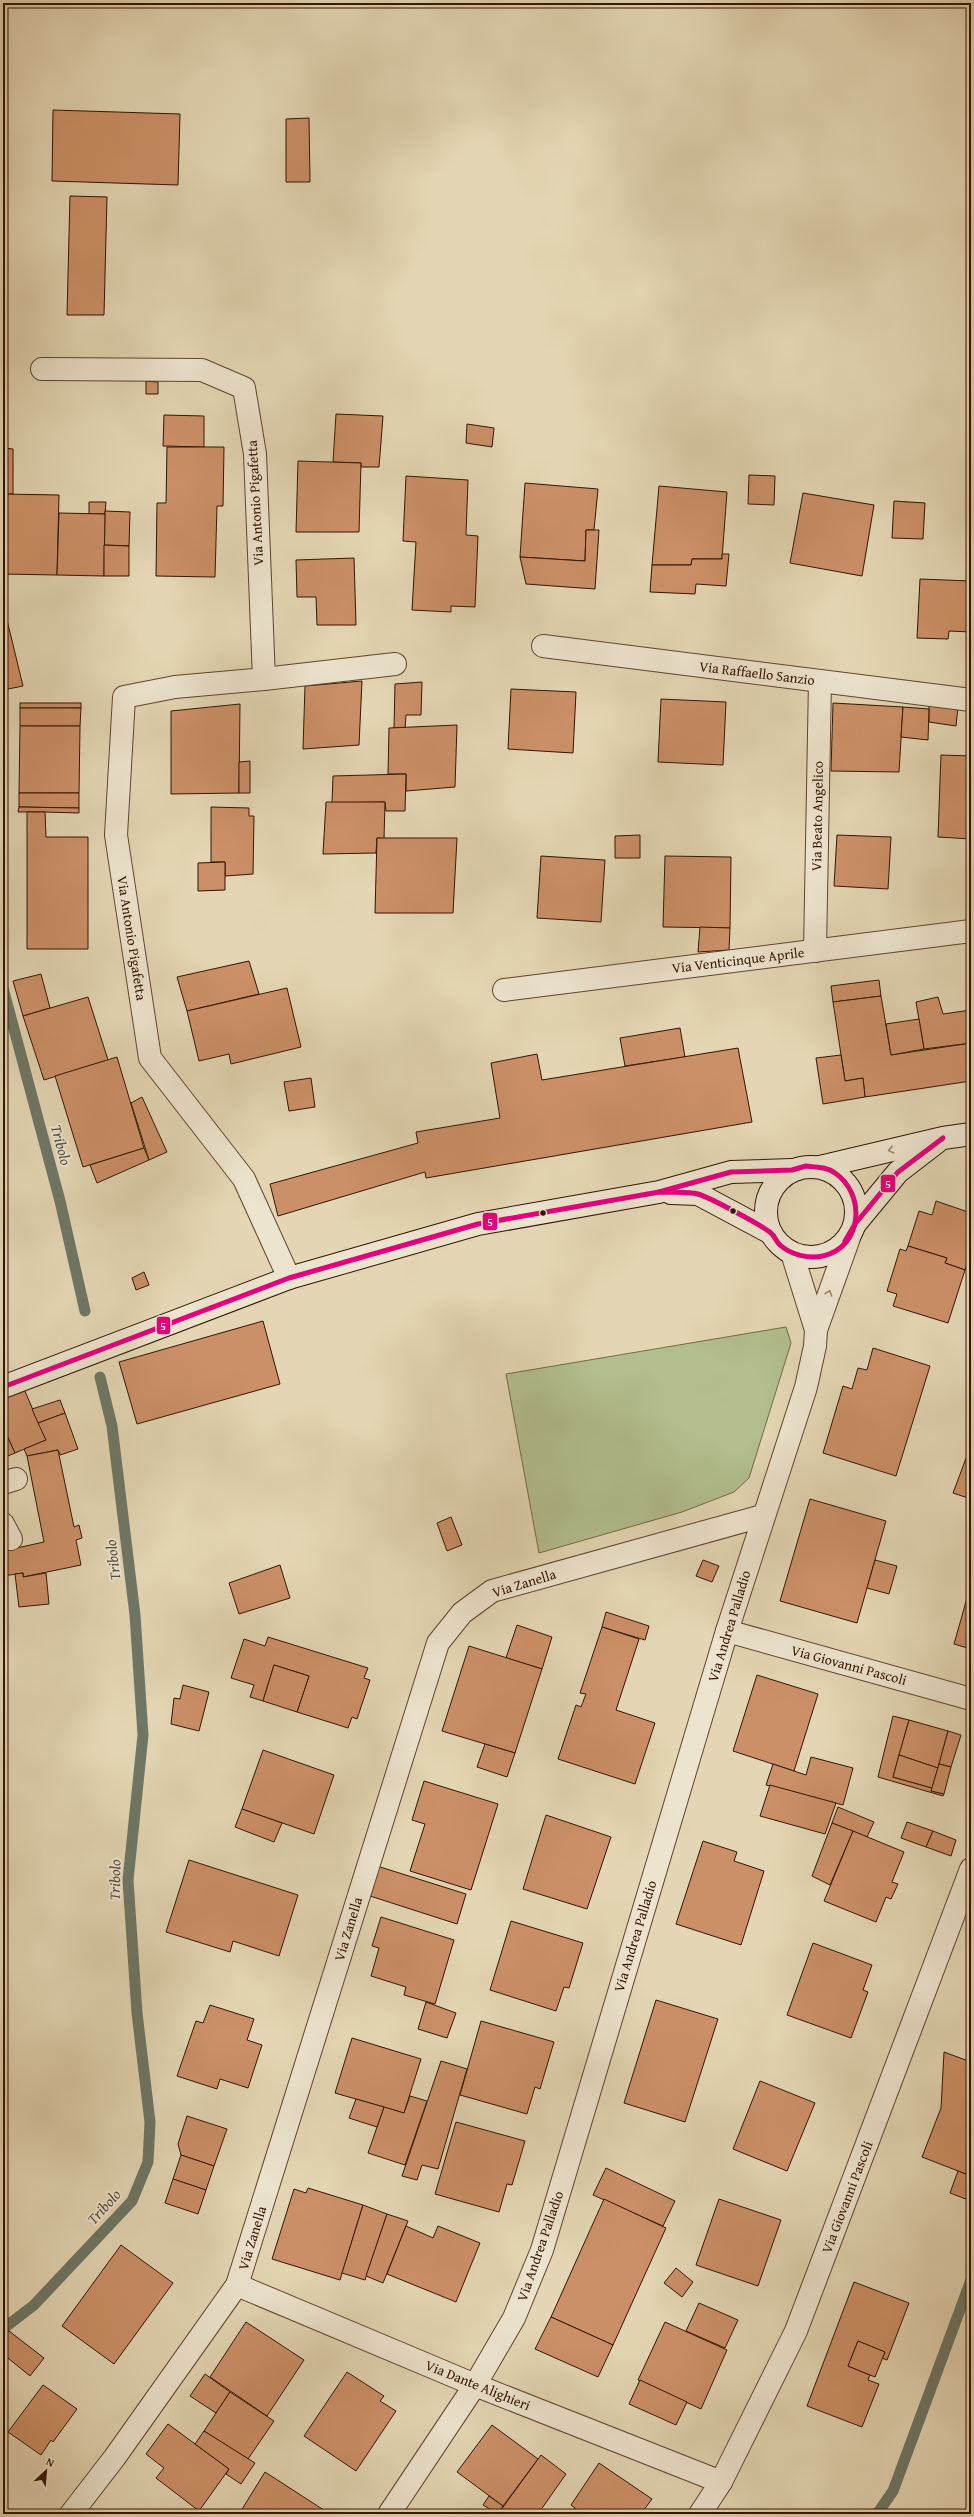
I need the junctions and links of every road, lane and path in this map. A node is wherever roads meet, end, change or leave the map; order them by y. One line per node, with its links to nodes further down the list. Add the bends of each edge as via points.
1 (42, 369): 4 (street, Via Antonio Pigafetta, via 202,370 244,388 255,454)
2 (542, 646): 5 (street, Via Raffaello Sanzio)
3 (395, 664): 4 (street, Via Antonio Pigafetta)
4 (264, 679): 18 (street, Via Antonio Pigafetta, via 175,687 124,698 116,835 150,1058 244,1179)
5 (820, 681): 6 (street, Via Raffaello Sanzio); 8 (street, Via Beato Angelico)
6 (971, 700)
7 (971, 931): 8 (street, Via Venticinque Aprile)
8 (815, 951): 9 (street, Via Venticinque Aprile)
9 (504, 990)
10 (971, 1134): 11 (street)
11 (943, 1138): 12 (street, one-way to 12); 15 (street, via 898,1172)
12 (820, 1167): 13 (street, via 806,1166); 15 (street, via 834,1172 845,1181 853,1193 857,1208)
13 (792, 1170): 14 (street, via 730,1172); 16 (street, via 779,1179 766,1204 766,1219)
14 (659, 1192): 16 (street, via 698,1194); 18 (street, via 478,1224)
15 (852, 1231): 17 (street, via 837,1250 823,1256 807,1257); 19 (street, Via Andrea Palladio, one-way to 15)
16 (771, 1233): 17 (street, via 780,1245)
17 (792, 1253): 19 (street, Via Andrea Palladio)
18 (289, 1278): 20 (street)
19 (816, 1330): 21 (street, Via Andrea Palladio, via 806,1387)
20 (3, 1387)
21 (762, 1516): 22 (street, Via Andrea Palladio); 25 (street, Via Zanella, via 492,1591 462,1613 438,1643)
22 (727, 1631): 23 (street, Via Giovanni Pascoli); 26 (street, Via Andrea Palladio, via 542,2250 514,2318)
23 (971, 1699)
24 (971, 1869): 27 (street, Via Giovanni Pascoli, via 796,2331)
25 (237, 2285): 26 (street, Via Dante Alighieri); 28 (street, Via Zanella, via 115,2457)
26 (475, 2385): 27 (street, Via Dante Alighieri); 29 (street, Via Andrea Palladio)
27 (721, 2482): 30 (street, Via Giovanni Pascoli)
28 (71, 2514)
29 (390, 2514)
30 (700, 2514)

